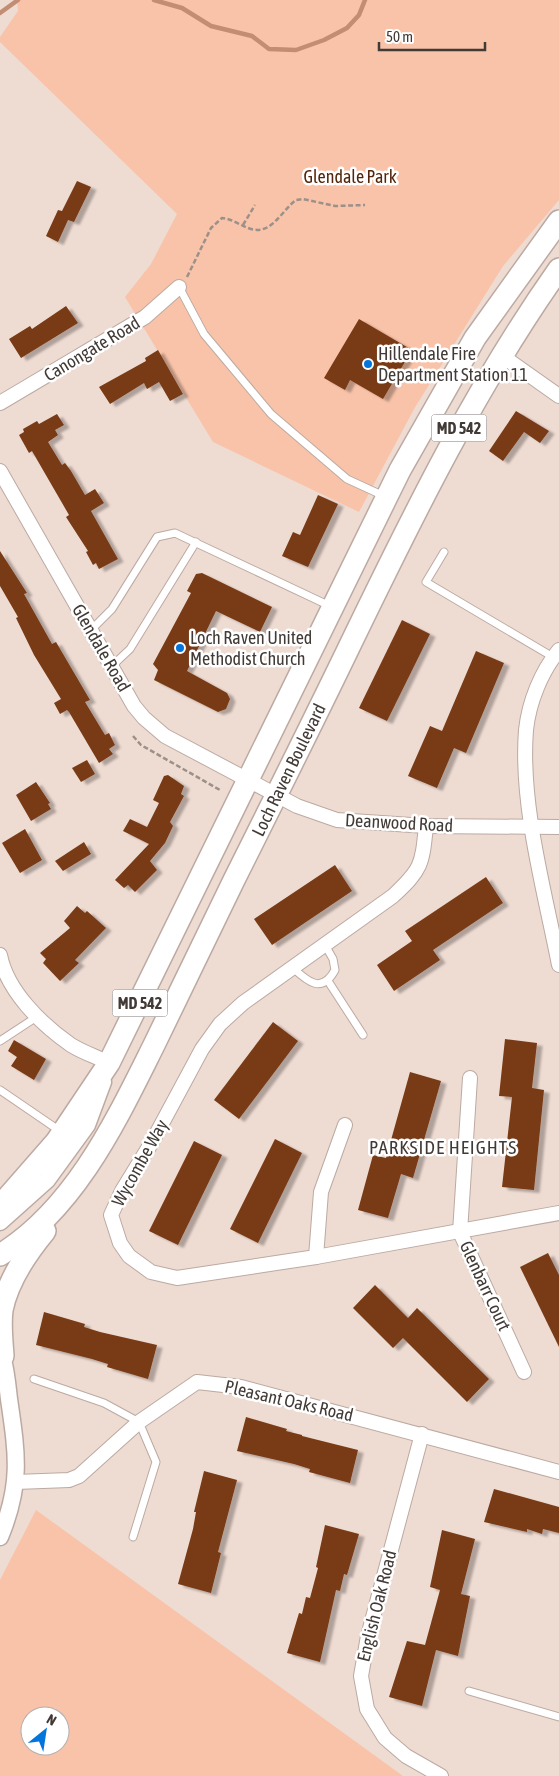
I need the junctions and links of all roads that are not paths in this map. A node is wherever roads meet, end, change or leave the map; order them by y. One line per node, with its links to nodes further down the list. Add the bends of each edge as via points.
1 (559, 221): 4 (main road, Loch Raven Boulevard / MD 542)
2 (559, 269): 5 (main road, Loch Raven Boulevard / MD 542)
3 (179, 287): 7 (street, Canongate Road, via 145,317); 10 (lane, via 204,334 271,414 347,479)
4 (475, 338): 5 (main road); 8 (main road, Loch Raven Boulevard / MD 542)
5 (501, 355): 6 (street); 11 (main road, Loch Raven Boulevard / MD 542)
6 (559, 396)
7 (0, 403)
8 (400, 470): 10 (main road, Loch Raven Boulevard / MD 542); 11 (main road)
9 (0, 471): 15 (street, Glendale Road)
10 (387, 497): 14 (main road, Loch Raven Boulevard / MD 542)
11 (419, 502): 19 (main road, Loch Raven Boulevard / MD 542)
12 (196, 542): 14 (lane); 15 (lane, via 175,533 157,537 112,609); 17 (lane, via 130,650)
13 (444, 552): 16 (lane, via 426,582)
14 (333, 607): 18 (main road, Loch Raven Boulevard / MD 542)
15 (91, 630): 17 (street, Glendale Road)
16 (556, 653): 21 (street, via 540,680 526,730)
17 (112, 666): 18 (street, Glendale Road, via 134,706 154,728)
18 (247, 779): 19 (street, Deanwood Road); 31 (main road, Loch Raven Boulevard / MD 542)
19 (276, 795): 20 (street, Deanwood Road, via 337,820); 36 (main road, Loch Raven Boulevard / MD 542, via 134,1087)
20 (426, 826): 21 (street, Deanwood Road); 23 (street, Wycombe Way, via 422,860 414,877)
21 (532, 826): 22 (street, Deanwood Road); 25 (street)
22 (559, 827)
23 (325, 945): 26 (street, Wycombe Way); 27 (lane, via 335,970)
24 (0, 955): 28 (street, via 10,983)
25 (559, 965)
26 (294, 968): 27 (lane, via 306,980 315,983); 42 (street, Wycombe Way, via 244,1003 212,1034 111,1215 120,1243 129,1256 161,1275 177,1278)
27 (328, 981): 29 (lane)
28 (38, 1016): 30 (lane); 31 (street, via 72,1045)
29 (363, 1035)
30 (0, 1041)
31 (109, 1063): 35 (main road, Loch Raven Boulevard / MD 542); 39 (street, via 87,1125 47,1180)
32 (470, 1078): 40 (street, Glenbarr Court)
33 (0, 1090): 35 (lane)
34 (345, 1125): 42 (street, via 321,1192)
35 (63, 1132): 37 (main road, Loch Raven Boulevard / MD 542)
36 (78, 1178): 41 (main road, Loch Raven Boulevard / MD 542, via 31,1231); 43 (main road, via 9,1286 2,1310)
37 (0, 1206)
38 (559, 1213): 40 (street, Wycombe Way)
39 (0, 1222)
40 (460, 1232): 42 (street, Wycombe Way); 44 (street, Glenbarr Court)
41 (0, 1255)
42 (316, 1258)
43 (1, 1354): 49 (street, via 17,1458)
44 (524, 1372)
45 (34, 1379): 46 (lane, via 104,1403)
46 (139, 1422): 47 (street, Pleasant Oaks Road, via 197,1382 240,1387); 49 (street, Pleasant Oaks Road, via 79,1476 69,1480); 51 (lane, via 156,1462)
47 (422, 1434): 48 (street, Pleasant Oaks Road); 54 (street, English Oak Road, via 368,1636 361,1676 367,1708 385,1738 406,1756)
48 (559, 1472)
49 (16, 1482): 50 (street, via 10,1513)
50 (0, 1537)
51 (133, 1537)
52 (469, 1691): 53 (lane)
53 (559, 1717)
54 (441, 1776)

